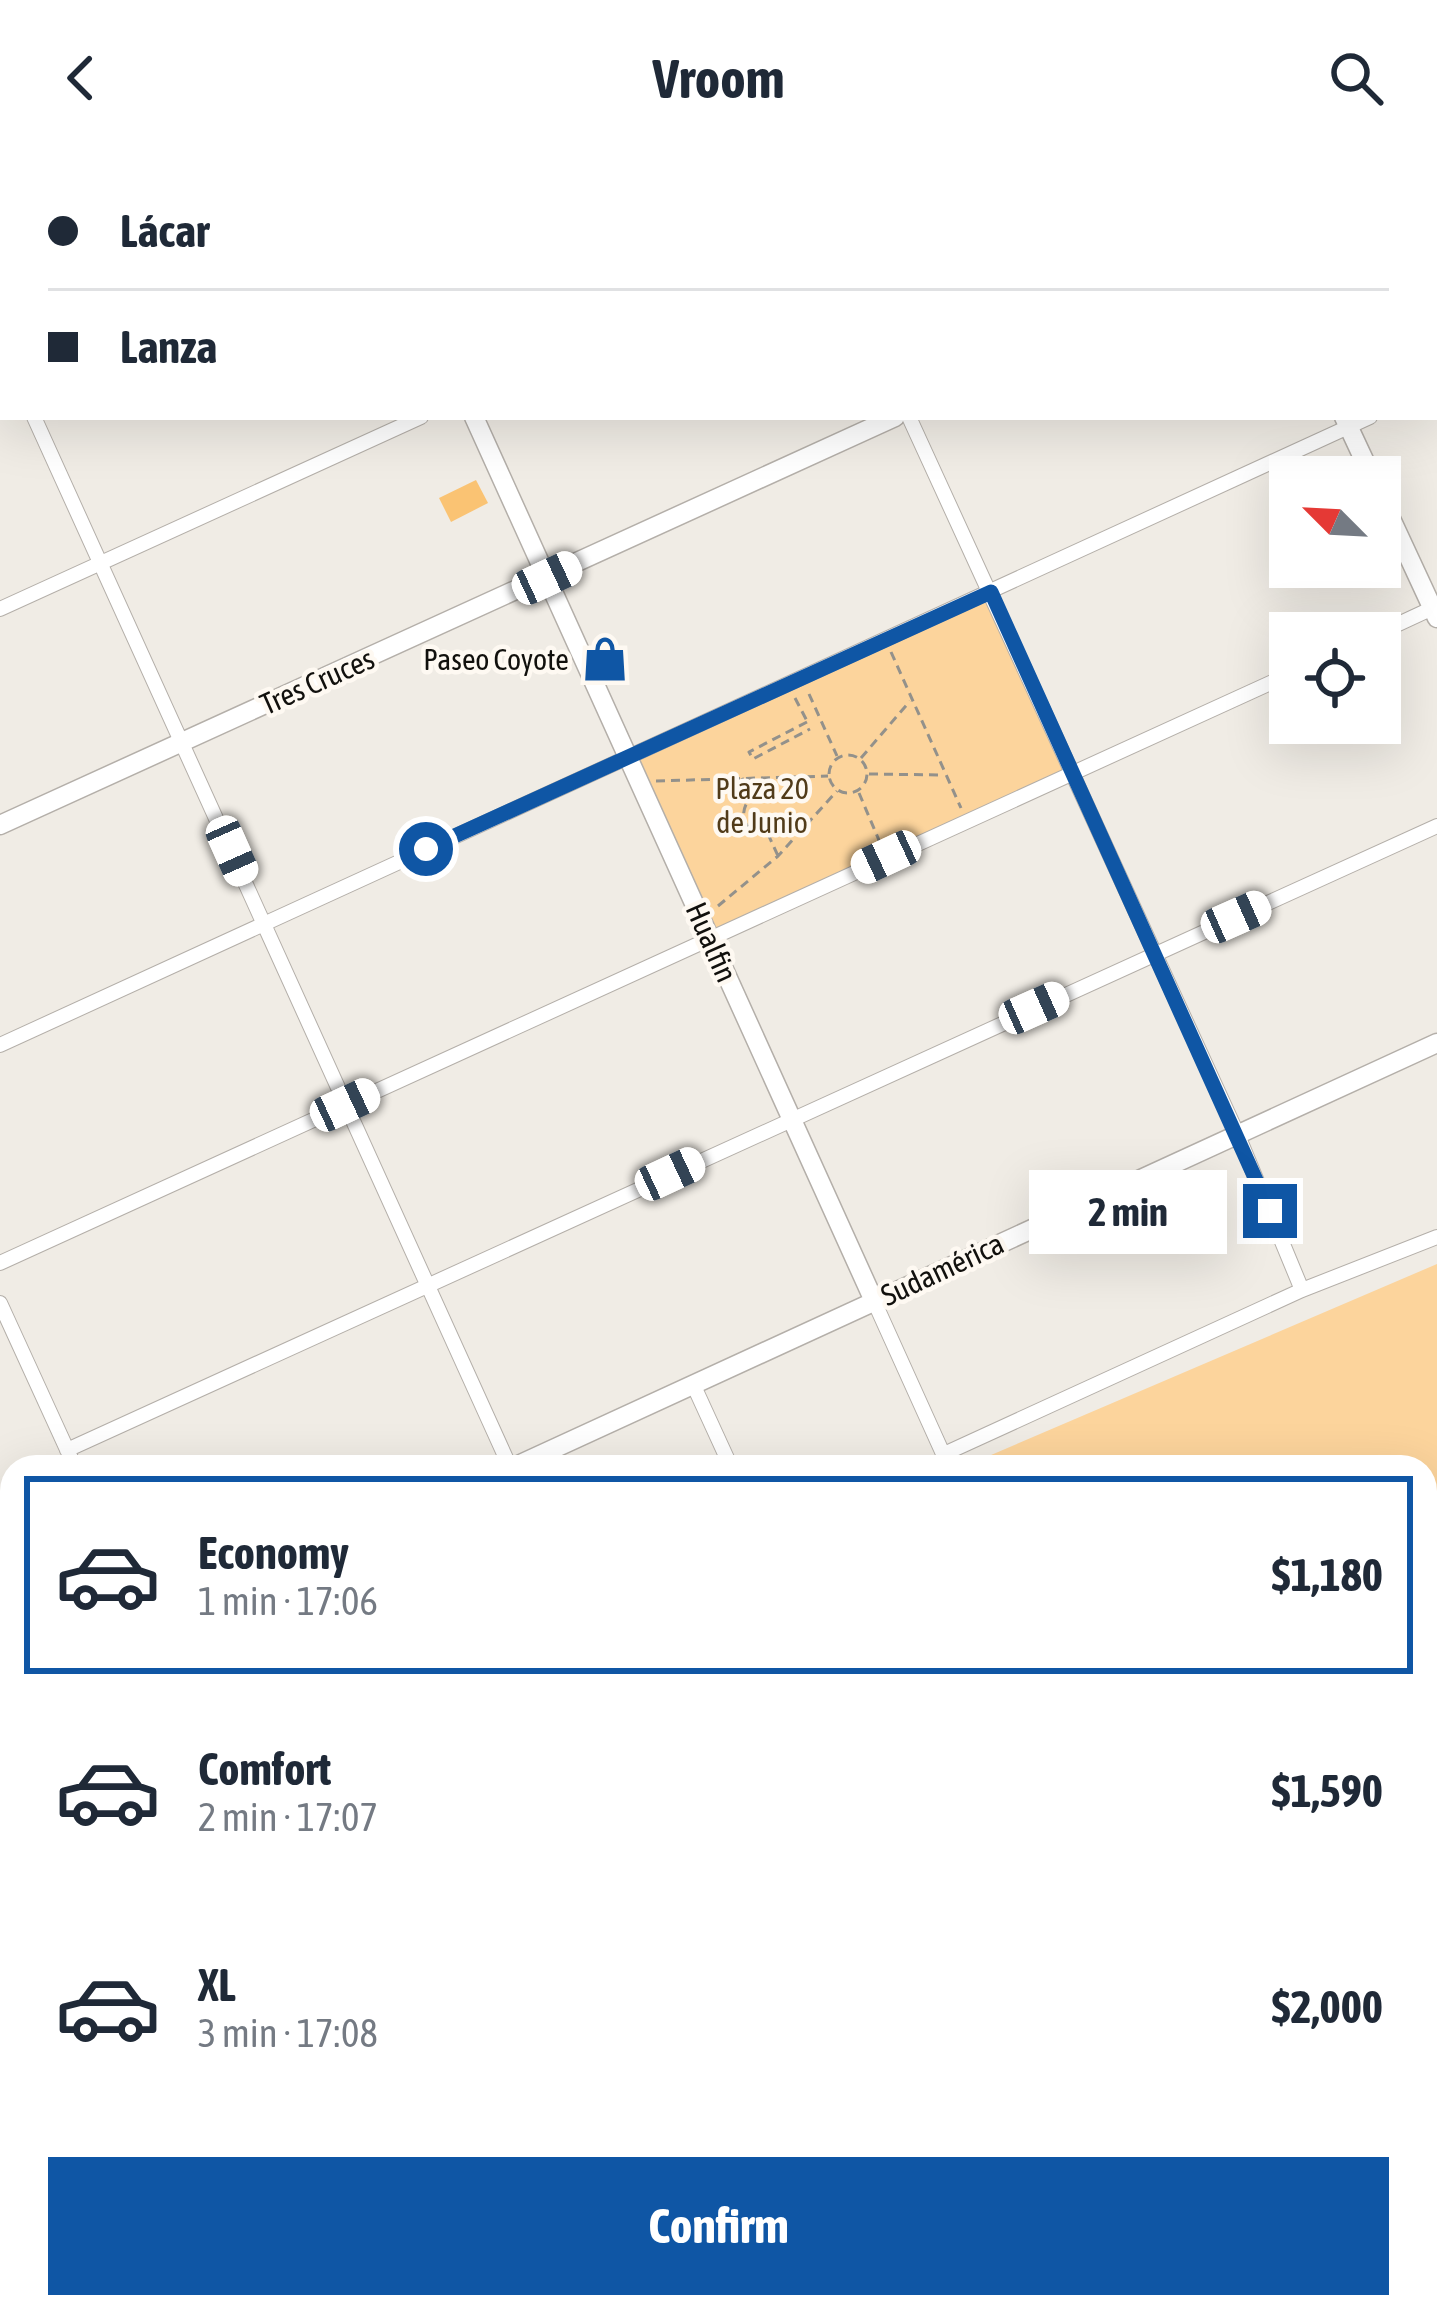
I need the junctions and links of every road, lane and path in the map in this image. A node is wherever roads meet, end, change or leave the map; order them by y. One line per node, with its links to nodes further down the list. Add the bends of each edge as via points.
1 (35, 420): 9 (street)
2 (415, 420): 9 (street)
3 (475, 420): 10 (street, Hualfin)
4 (889, 420): 10 (street, Tres Cruces)
5 (910, 420): 11 (street)
6 (1347, 422): 7 (street); 11 (street)
7 (1362, 456)
8 (1401, 538): 13 (street)
9 (102, 562): 12 (street); 20 (street)
10 (547, 578): 20 (street, Tres Cruces); 21 (street, Hualfin)
11 (991, 592): 15 (street); 26 (street)
12 (0, 609)
13 (1436, 611): 14 (street)
14 (1401, 625)
15 (886, 639): 16 (street); 18 (path)
16 (796, 682): 19 (path); 21 (street); 22 (path)
17 (1269, 684): 26 (street)
18 (911, 699): 23 (path); 28 (path)
19 (810, 728): 19 (path, via 753,759 749,752)
20 (183, 740): 35 (street, Tres Cruces); 40 (street)
21 (628, 756): 31 (street, Hualfin); 40 (street)
22 (838, 758): 23 (path); 30 (path)
23 (860, 759): 25 (path)
24 (876, 760): 25 (path)
25 (866, 766): 27 (path)
26 (1074, 773): 34 (street); 42 (street)
27 (868, 775): 28 (path); 33 (path)
28 (946, 775): 34 (path)
29 (741, 776): 30 (path); 31 (path); 37 (path, via 752,800 743,822 767,832)
30 (828, 776): 32 (path)
31 (640, 782): 39 (street, Hualfin)
32 (837, 790): 33 (path); 37 (path)
33 (858, 791): 38 (path)
34 (967, 820): 38 (street)
35 (0, 825)
36 (1437, 826): 42 (street)
37 (778, 856): 39 (path)
38 (886, 857): 41 (street)
39 (702, 919): 41 (street, Hualfin)
40 (265, 924): 44 (street); 45 (street)
41 (711, 939): 45 (street); 46 (street, Hualfin)
42 (1155, 953): 46 (street); 47 (street)
43 (1437, 1043): 47 (street, Sudamérica)
44 (0, 1045)
45 (345, 1105): 49 (street); 50 (street)
46 (790, 1118): 50 (street); 52 (street, Hualfin)
47 (1238, 1133): 51 (street); 52 (street, Sudamérica)
48 (1437, 1237): 51 (street)
49 (0, 1262)
50 (430, 1285): 55 (street); 57 (street)
51 (1302, 1290): 61 (street)
52 (874, 1301): 54 (street, Sudamérica); 60 (street, Hualfin)
53 (0, 1303): 55 (street)
54 (693, 1384): 58 (street, Sudamérica); 59 (street)
55 (67, 1450): 56 (street)
56 (69, 1455)
57 (507, 1455)
58 (538, 1455)
59 (726, 1455)
60 (944, 1455)
61 (956, 1455)

